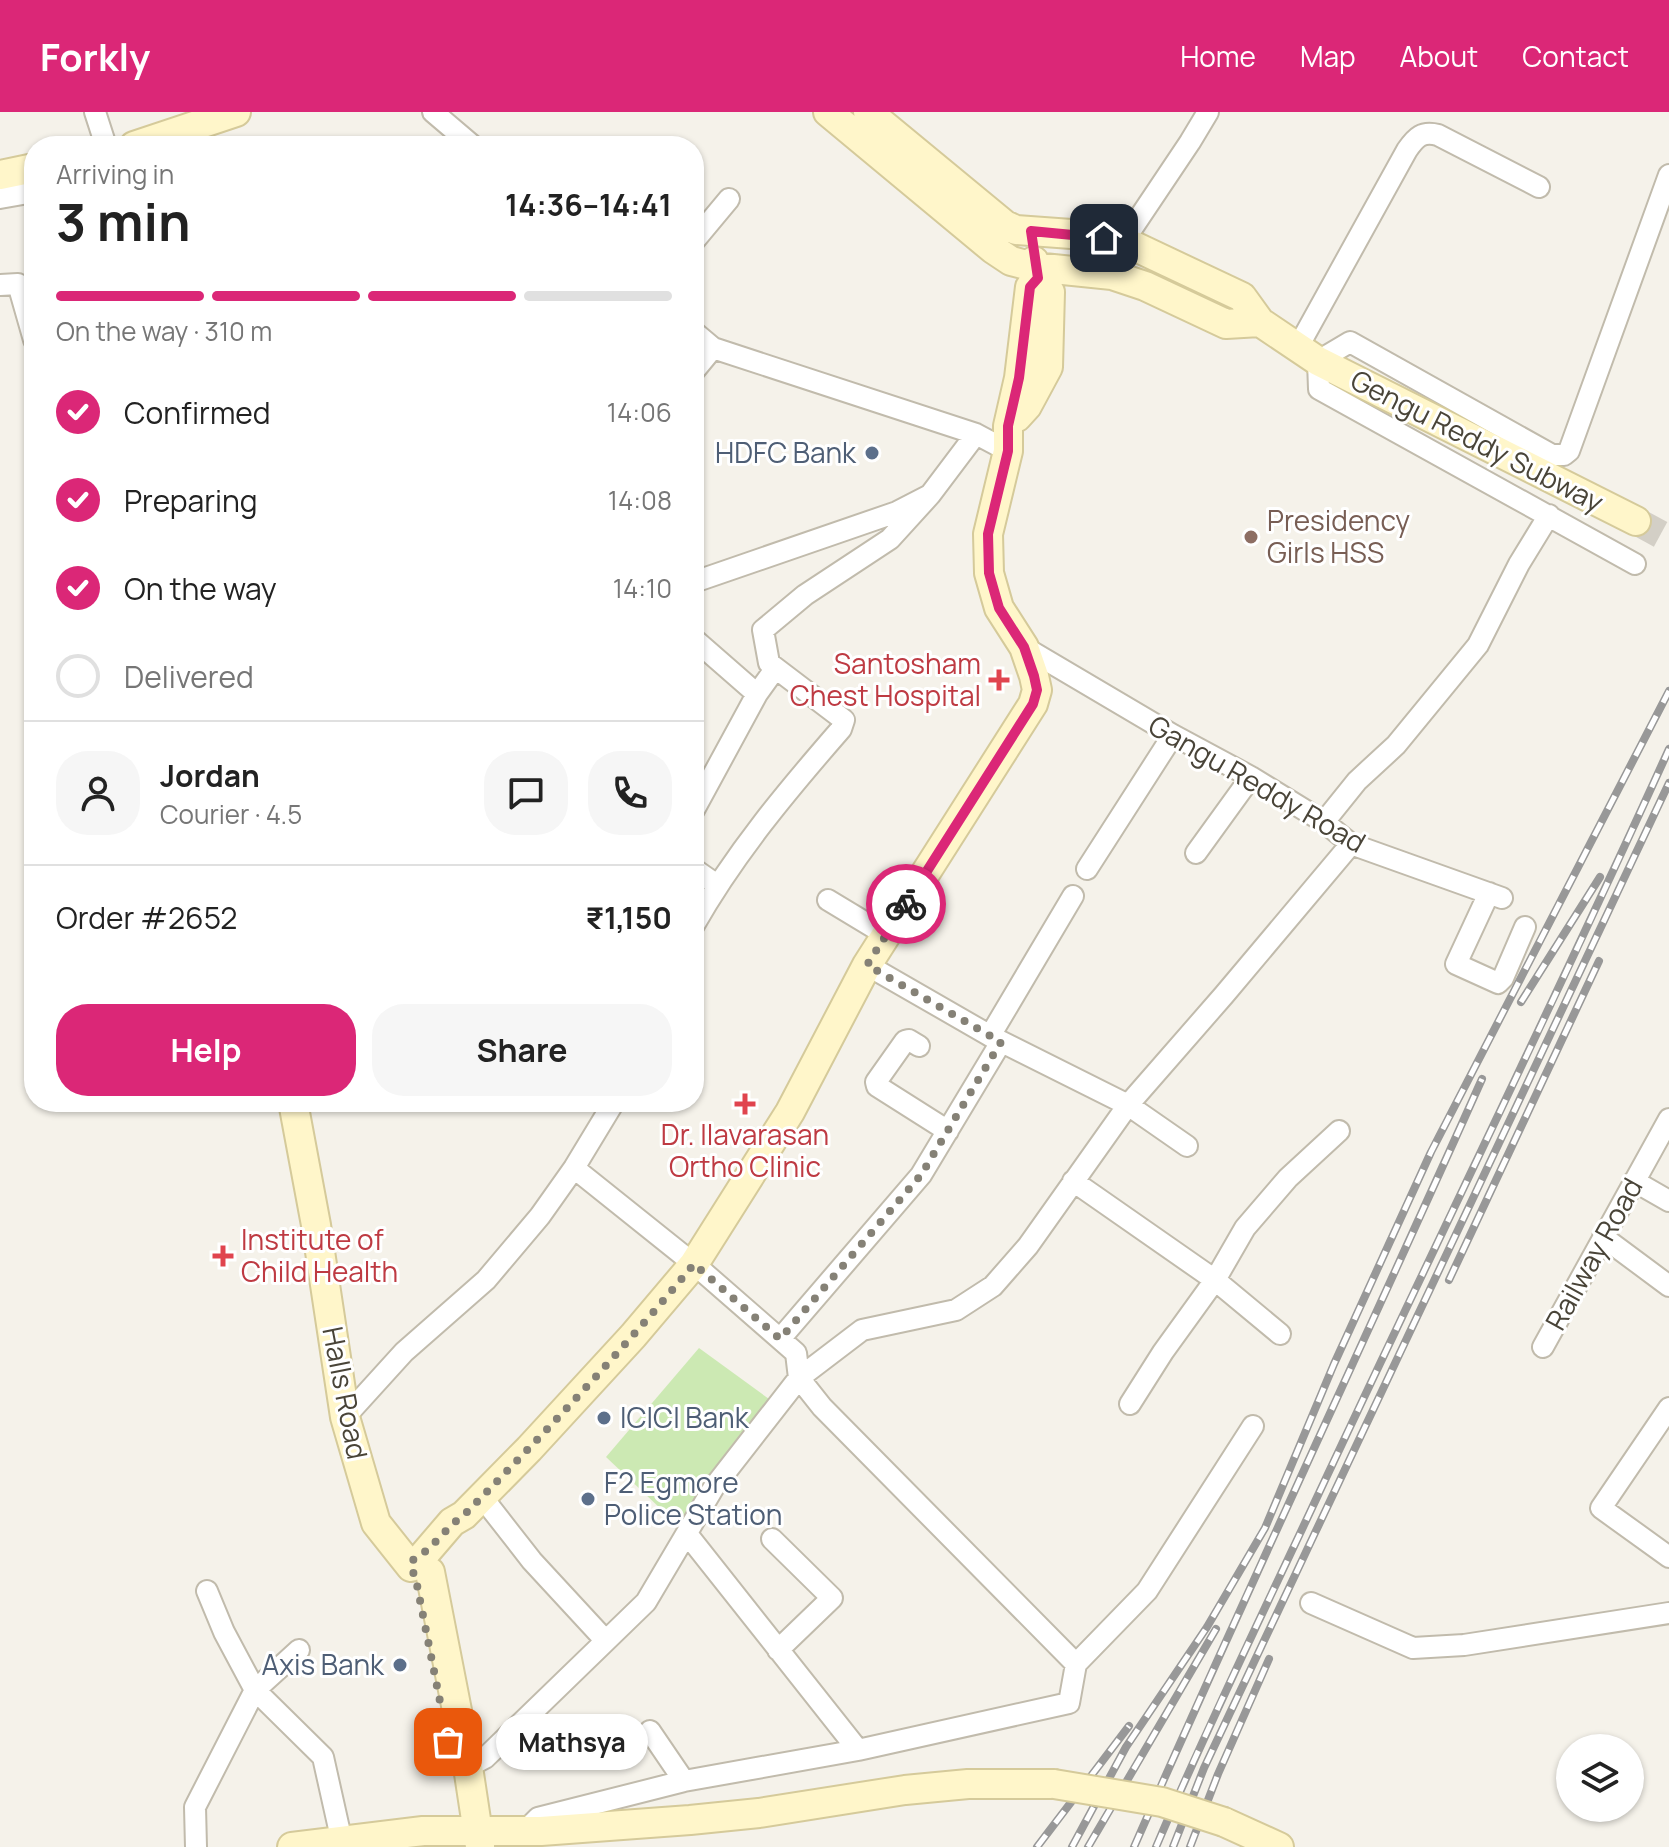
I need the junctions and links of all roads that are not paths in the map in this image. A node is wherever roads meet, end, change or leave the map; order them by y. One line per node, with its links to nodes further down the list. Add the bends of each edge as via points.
1 (95, 112): 7 (street)
2 (236, 112): 8 (main road)
3 (433, 112): 9 (street)
4 (828, 112): 20 (main road, via 993,249)
5 (868, 112): 18 (main road, Gengu Reddy Subway, via 1005,225)
6 (1208, 112): 19 (street)
7 (103, 136)
8 (164, 136)
9 (461, 136)
10 (24, 170): 11 (main road)
11 (0, 175)
12 (1669, 175): 27 (street, via 1564,455 1552,455 1350,342)
13 (1539, 187): 27 (street, via 1438,135 1421,134 1407,150)
14 (24, 194): 15 (street)
15 (0, 198)
16 (729, 199): 17 (street)
17 (704, 229)
18 (1031, 231): 19 (main road, Gengu Reddy Subway); 20 (main road)
19 (1123, 242): 21 (street); 24 (main road, Gengu Reddy Subway, via 1242,297)
20 (1036, 272): 21 (main road); 30 (main road, via 1050,292 1048,367)
21 (1112, 275): 24 (main road, via 1226,324)
22 (0, 285): 23 (street, via 18,284)
23 (24, 305)
24 (1260, 322): 27 (main road, Gengu Reddy Subway)
25 (704, 340): 26 (street)
26 (713, 348): 28 (street); 29 (street)
27 (1308, 354): 32 (street, via 1319,389); 33 (main road, Gengu Reddy Subway)
28 (704, 359)
29 (976, 434): 30 (street); 31 (street)
30 (1008, 438): 36 (main road, via 988,534 989,573 999,608)
31 (930, 495): 35 (street, via 897,512); 38 (street, via 890,539 763,630)
32 (1549, 515): 34 (street); 43 (street, via 1478,645)
33 (1636, 521)
34 (1635, 564)
35 (704, 579)
36 (1024, 647): 40 (street, Gangu Reddy Road); 53 (main road, via 1037,690 1033,704)
37 (704, 648): 39 (street)
38 (775, 669): 39 (street); 48 (street, via 844,720)
39 (757, 694): 42 (street)
40 (1173, 735): 41 (street, Gangu Reddy Road); 46 (street)
41 (1251, 777): 43 (street, Gangu Reddy Road); 45 (street)
42 (704, 792)
43 (1324, 822): 44 (street, Gangu Reddy Road)
44 (1351, 844): 52 (street, Gangu Reddy Road, via 1495,896 1456,964 1498,983); 57 (street)
45 (1196, 853)
46 (1087, 869)
47 (704, 876): 48 (street)
48 (717, 885): 51 (street)
49 (1073, 896): 55 (street)
50 (828, 900): 53 (street)
51 (704, 908)
52 (1525, 927)
53 (886, 935): 54 (main road)
54 (867, 965): 55 (street); 69 (main road, via 790,1112)
55 (996, 1039): 57 (street); 61 (street)
56 (919, 1046): 61 (street, via 905,1041 877,1086)
57 (1128, 1105): 63 (street); 65 (street)
58 (295, 1112): 78 (main road, Halls Road)
59 (608, 1112): 64 (street)
60 (1669, 1119): 66 (street, Railway Road)
61 (948, 1131): 73 (street, via 921,1175)
62 (1339, 1131): 70 (street, via 1245,1228)
63 (1187, 1146)
64 (574, 1168): 69 (street); 78 (street, via 486,1280 404,1352)
65 (1073, 1181): 70 (street); 75 (street, via 993,1286 956,1310 862,1330)
66 (1634, 1181): 67 (street); 68 (street, Railway Road)
67 (1669, 1201)
68 (1603, 1237): 71 (street); 74 (street, Railway Road)
69 (694, 1264): 73 (street); 80 (main road)
70 (1215, 1280): 72 (street); 76 (street)
71 (1669, 1286)
72 (1280, 1334)
73 (780, 1339): 75 (street, via 796,1353)
74 (1543, 1347)
75 (799, 1378): 81 (street, via 714,1487); 91 (street)
76 (1130, 1404)
77 (1669, 1408): 83 (street, via 1601,1508)
78 (345, 1417): 84 (main road, Halls Road, via 376,1523)
79 (1253, 1426): 91 (street, via 1147,1591)
80 (473, 1506): 84 (main road, via 460,1531); 88 (street)
81 (687, 1534): 88 (street, via 646,1602); 90 (street)
82 (772, 1539): 90 (street, via 832,1598)
83 (1669, 1557)
84 (421, 1566): 95 (main road); 99 (main road, via 453,1770)
85 (207, 1591): 92 (street)
86 (1311, 1603): 87 (street, via 1413,1648)
87 (1669, 1613)
88 (605, 1640): 95 (street, via 485,1758)
89 (299, 1650): 92 (street)
90 (778, 1650): 94 (street)
91 (1076, 1664): 94 (street, via 1069,1703)
92 (255, 1690): 100 (street, via 323,1757); 101 (street, via 195,1807)
93 (650, 1731): 96 (street)
94 (858, 1750): 96 (street)
95 (468, 1767): 99 (main road)
96 (684, 1781): 99 (street)
97 (1053, 1792): 98 (main road, bridge, via 1147,1799); 99 (main road, via 968,1784 704,1819); 103 (main road, via 916,1801 728,1832)
98 (1221, 1828): 104 (main road); 105 (main road)
99 (484, 1833): 100 (main road, via 423,1831)
100 (342, 1842): 102 (main road)
101 (196, 1847)
102 (292, 1847)
103 (577, 1847)
104 (1247, 1847)
105 (1279, 1847)

